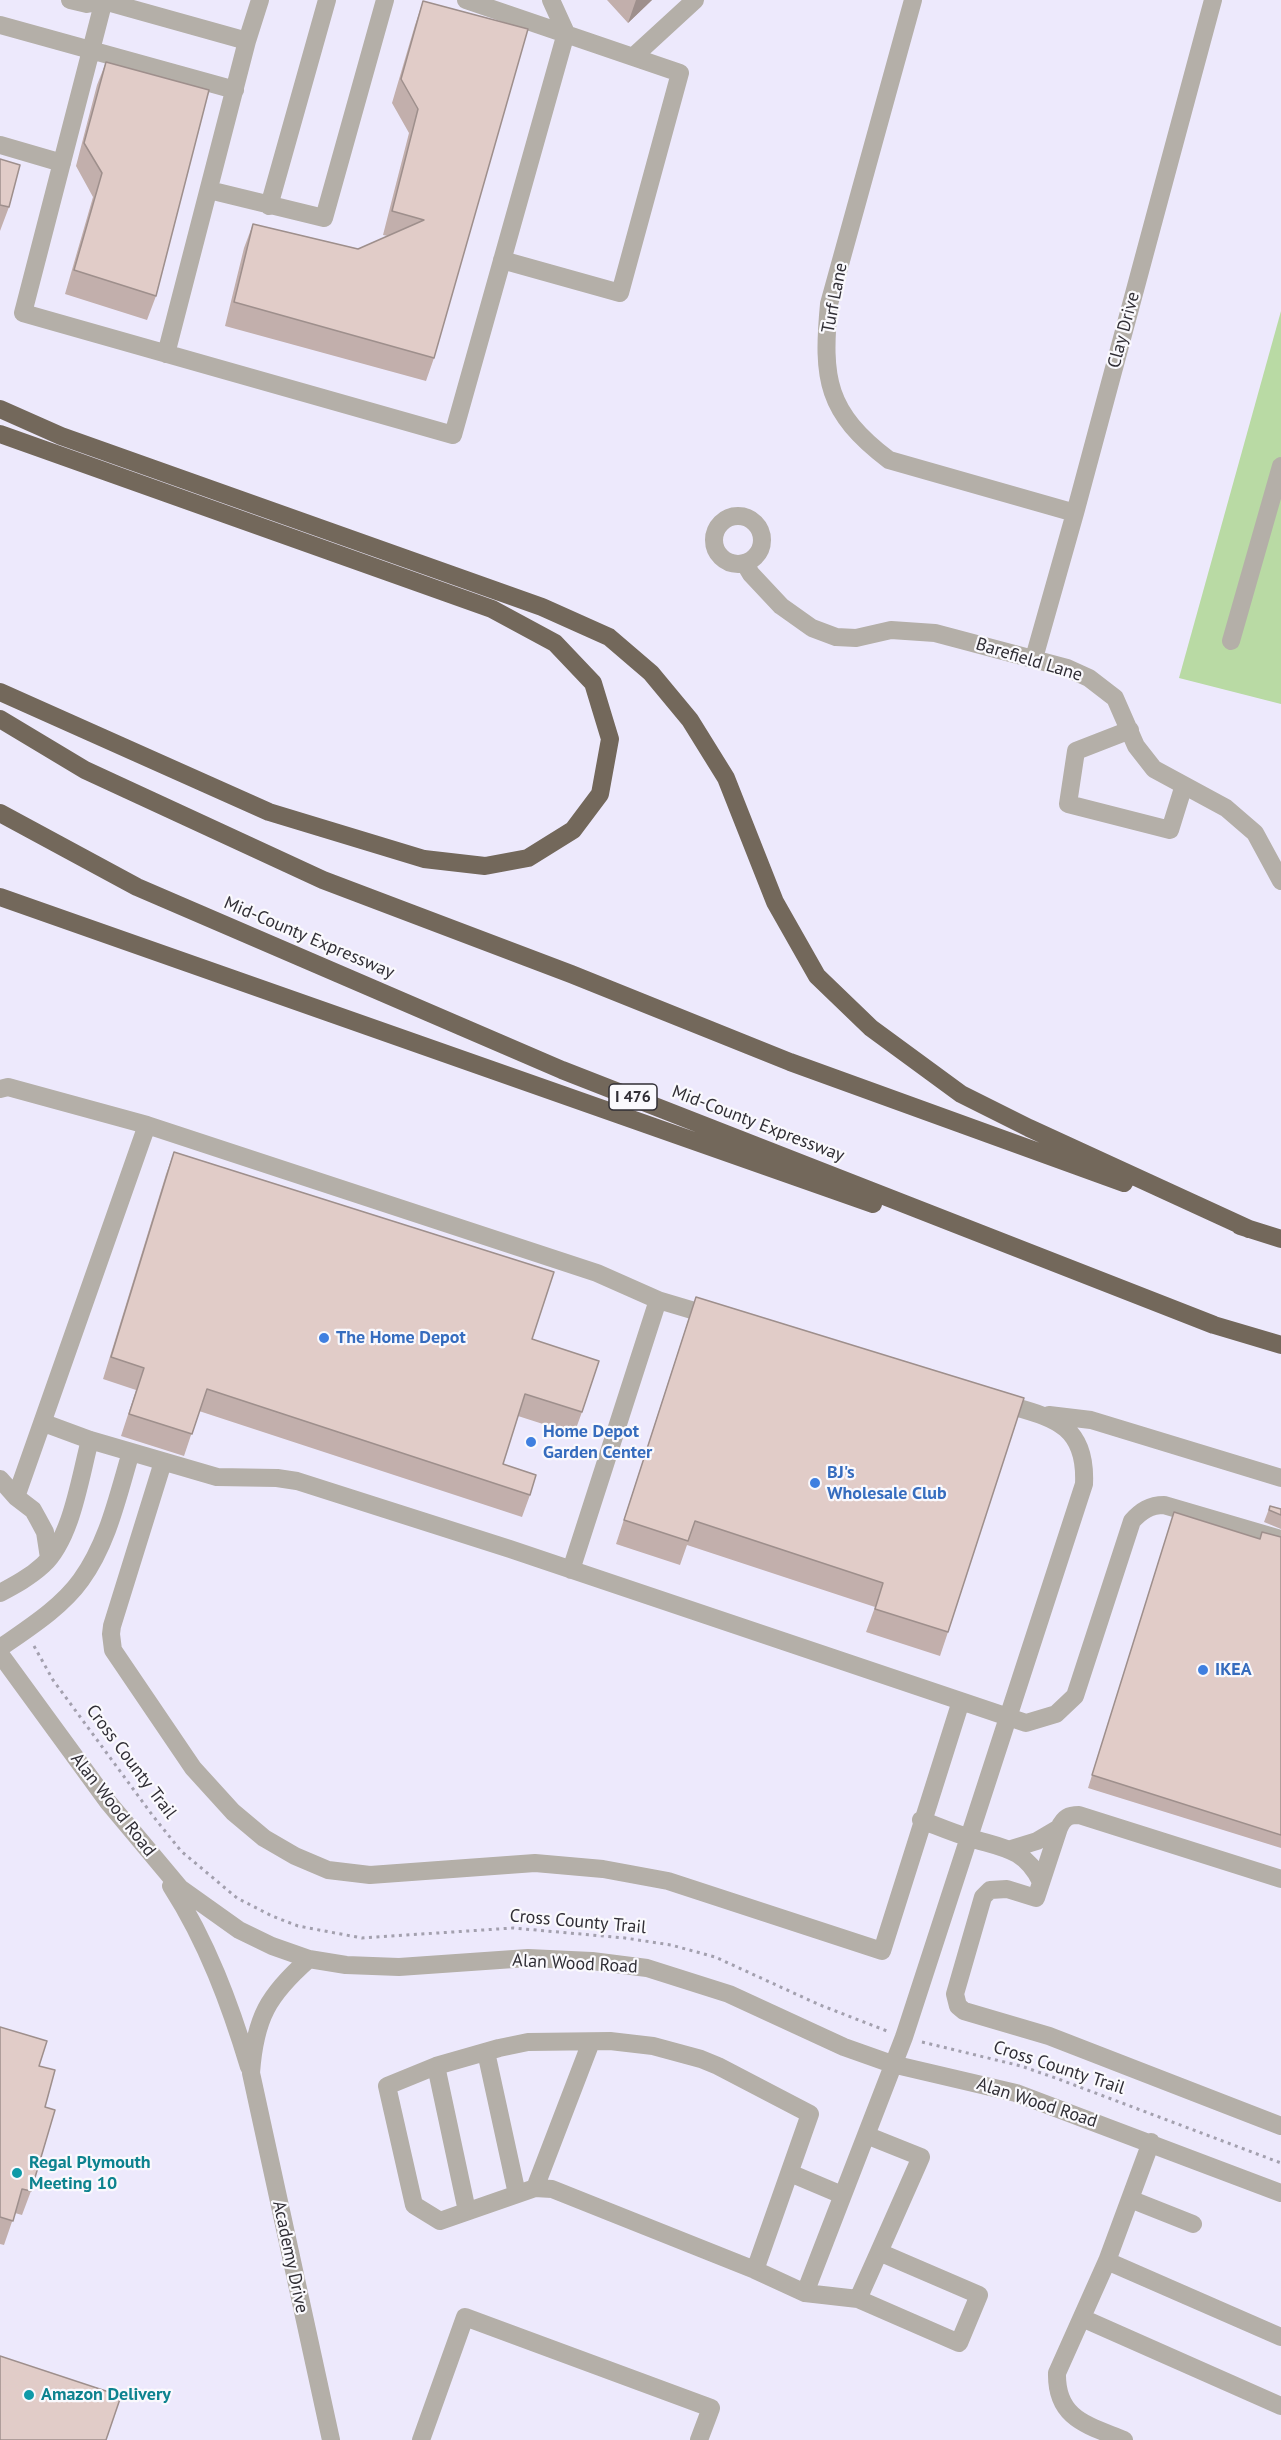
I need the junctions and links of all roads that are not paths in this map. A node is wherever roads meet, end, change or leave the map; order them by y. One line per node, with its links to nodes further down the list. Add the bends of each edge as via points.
1 (70, 0): 2 (street, via 87,4)
2 (104, 0): 13 (street); 14 (street)
3 (261, 0): 13 (street)
4 (327, 0): 20 (street)
5 (385, 0): 20 (street, via 324,218)
6 (466, 0): 12 (street)
7 (551, 0): 12 (street)
8 (695, 0): 15 (street)
9 (913, 0): 27 (street, Turf Lane, via 830,304 825,347 830,389 847,420 889,460)
10 (1213, 0): 27 (street, Clay Drive)
11 (0, 25): 14 (street)
12 (566, 33): 15 (street); 21 (street)
13 (247, 41): 16 (street)
14 (91, 51): 16 (street); 18 (street)
15 (633, 57): 21 (street, via 680,73 620,293)
16 (235, 90): 19 (street)
17 (0, 145): 18 (street)
18 (62, 163): 22 (street, via 23,314)
19 (209, 190): 20 (street); 22 (street)
20 (269, 206)
21 (502, 260): 22 (street, via 453,435)
22 (166, 354)
23 (0, 409): 40 (highway, via 61,436 542,607 609,637 651,673 690,720 726,778 775,902 817,976 871,1028 961,1094)
24 (0, 434): 31 (highway, via 492,609 555,643 593,683 610,739 600,794 573,830 528,858 484,866 424,859 269,812)
25 (1281, 466): 26 (street)
26 (1276, 502): 29 (street)
27 (1075, 513): 30 (street, Clay Drive)
28 (746, 564): 30 (street, Barefield Lane, via 781,606 812,628 836,637 856,638 891,630 935,633)
29 (1231, 641)
30 (1034, 658): 33 (street, Barefield Lane, via 1067,668 1102,687 1115,698)
31 (0, 692)
32 (0, 719): 40 (highway, via 85,770 323,880 790,1062)
33 (1130, 729): 34 (street, Barefield Lane, via 1136,746 1154,769); 34 (street, via 1076,751 1068,804 1170,830)
34 (1184, 785): 36 (street, Barefield Lane, via 1226,808 1255,832)
35 (0, 813): 44 (highway, Mid-County Expressway / I 476, via 136,887 562,1070)
36 (1281, 881)
37 (0, 897): 44 (highway)
38 (0, 1089): 39 (street, via 8,1087)
39 (147, 1125): 42 (street, via 597,1273); 48 (street)
40 (1250, 1229): 41 (highway)
41 (1281, 1239)
42 (658, 1300): 43 (street); 57 (street)
43 (727, 1321)
44 (1214, 1325): 45 (highway, Mid-County Expressway / I 476)
45 (1281, 1345)
46 (978, 1396): 47 (street)
47 (1035, 1414): 52 (street, via 1091,1420); 62 (street, via 1056,1421 1074,1437 1081,1455 1084,1484)
48 (44, 1423): 49 (street); 54 (street)
49 (90, 1440): 50 (street); 56 (street, via 70,1517)
50 (131, 1452): 51 (street); 59 (street, via 96,1556 80,1582)
51 (163, 1462): 57 (street, via 217,1477 297,1481); 63 (street, via 112,1626 113,1650 193,1768 222,1800 264,1838 305,1861 328,1870 362,1875 512,1863 603,1869 668,1881 882,1951)
52 (1281, 1478)
53 (0, 1479): 54 (street)
54 (16, 1497): 56 (street, via 38,1518)
55 (1281, 1539): 62 (street, via 1164,1505 1144,1510 1132,1521 1075,1696 1062,1710 1043,1719 1026,1723)
56 (50, 1558): 58 (street)
57 (571, 1570): 61 (street)
58 (0, 1593)
59 (0, 1648)
60 (0, 1654): 67 (street, Alan Wood Road)
61 (961, 1701): 62 (street); 63 (street)
62 (1007, 1718): 65 (street)
63 (921, 1820): 65 (street)
64 (1059, 1828): 66 (street, via 1037,1841); 68 (street, via 1070,1815 1079,1815); 69 (street)
65 (968, 1838): 66 (street); 73 (street)
66 (1011, 1849): 69 (street, via 1035,1869)
67 (147, 1850): 70 (street, Alan Wood Road, via 180,1888 209,1910 239,1930); 75 (street, Academy Drive, via 181,1902 218,1976)
68 (1281, 1879)
69 (1041, 1882): 76 (street, via 1036,1898 999,1889 990,1890 983,1897 956,1986 958,2006 1111,2059)
70 (309, 1959): 73 (street, Alan Wood Road, via 399,1967 528,1958 647,1968 729,1994 844,2047); 75 (street, Academy Drive, via 284,1982 264,2009)
71 (591, 2042): 72 (street, via 528,2043); 79 (street, via 653,2046 700,2059 810,2114); 80 (street)
72 (486, 2052): 74 (street); 82 (street)
73 (892, 2064): 77 (street); 78 (street, Alan Wood Road, via 1016,2093)
74 (436, 2066): 85 (street); 85 (street, via 387,2086 414,2205 440,2221)
75 (250, 2073): 95 (street, Academy Drive)
76 (1281, 2126)
77 (866, 2135): 83 (street); 87 (street, via 921,2157)
78 (1151, 2142): 81 (street, Alan Wood Road); 84 (street)
79 (790, 2173): 83 (street); 89 (street)
80 (535, 2188): 82 (street); 89 (street, via 552,2189)
81 (1281, 2193)
82 (517, 2194): 85 (street)
83 (842, 2195): 90 (street)
84 (1130, 2199): 86 (street); 88 (street)
85 (467, 2211)
86 (1193, 2224)
87 (879, 2252): 91 (street); 91 (street, via 979,2295 959,2343)
88 (1107, 2261): 92 (street); 93 (street)
89 (755, 2270): 90 (street)
90 (805, 2293): 91 (street)
91 (858, 2299)
92 (1082, 2318): 94 (street); 98 (street, via 1057,2373 1061,2402 1082,2422)
93 (1281, 2337)
94 (1281, 2406)
95 (331, 2440)
96 (421, 2440): 97 (street, via 465,2317 711,2408)
97 (699, 2440)
98 (1124, 2440)

